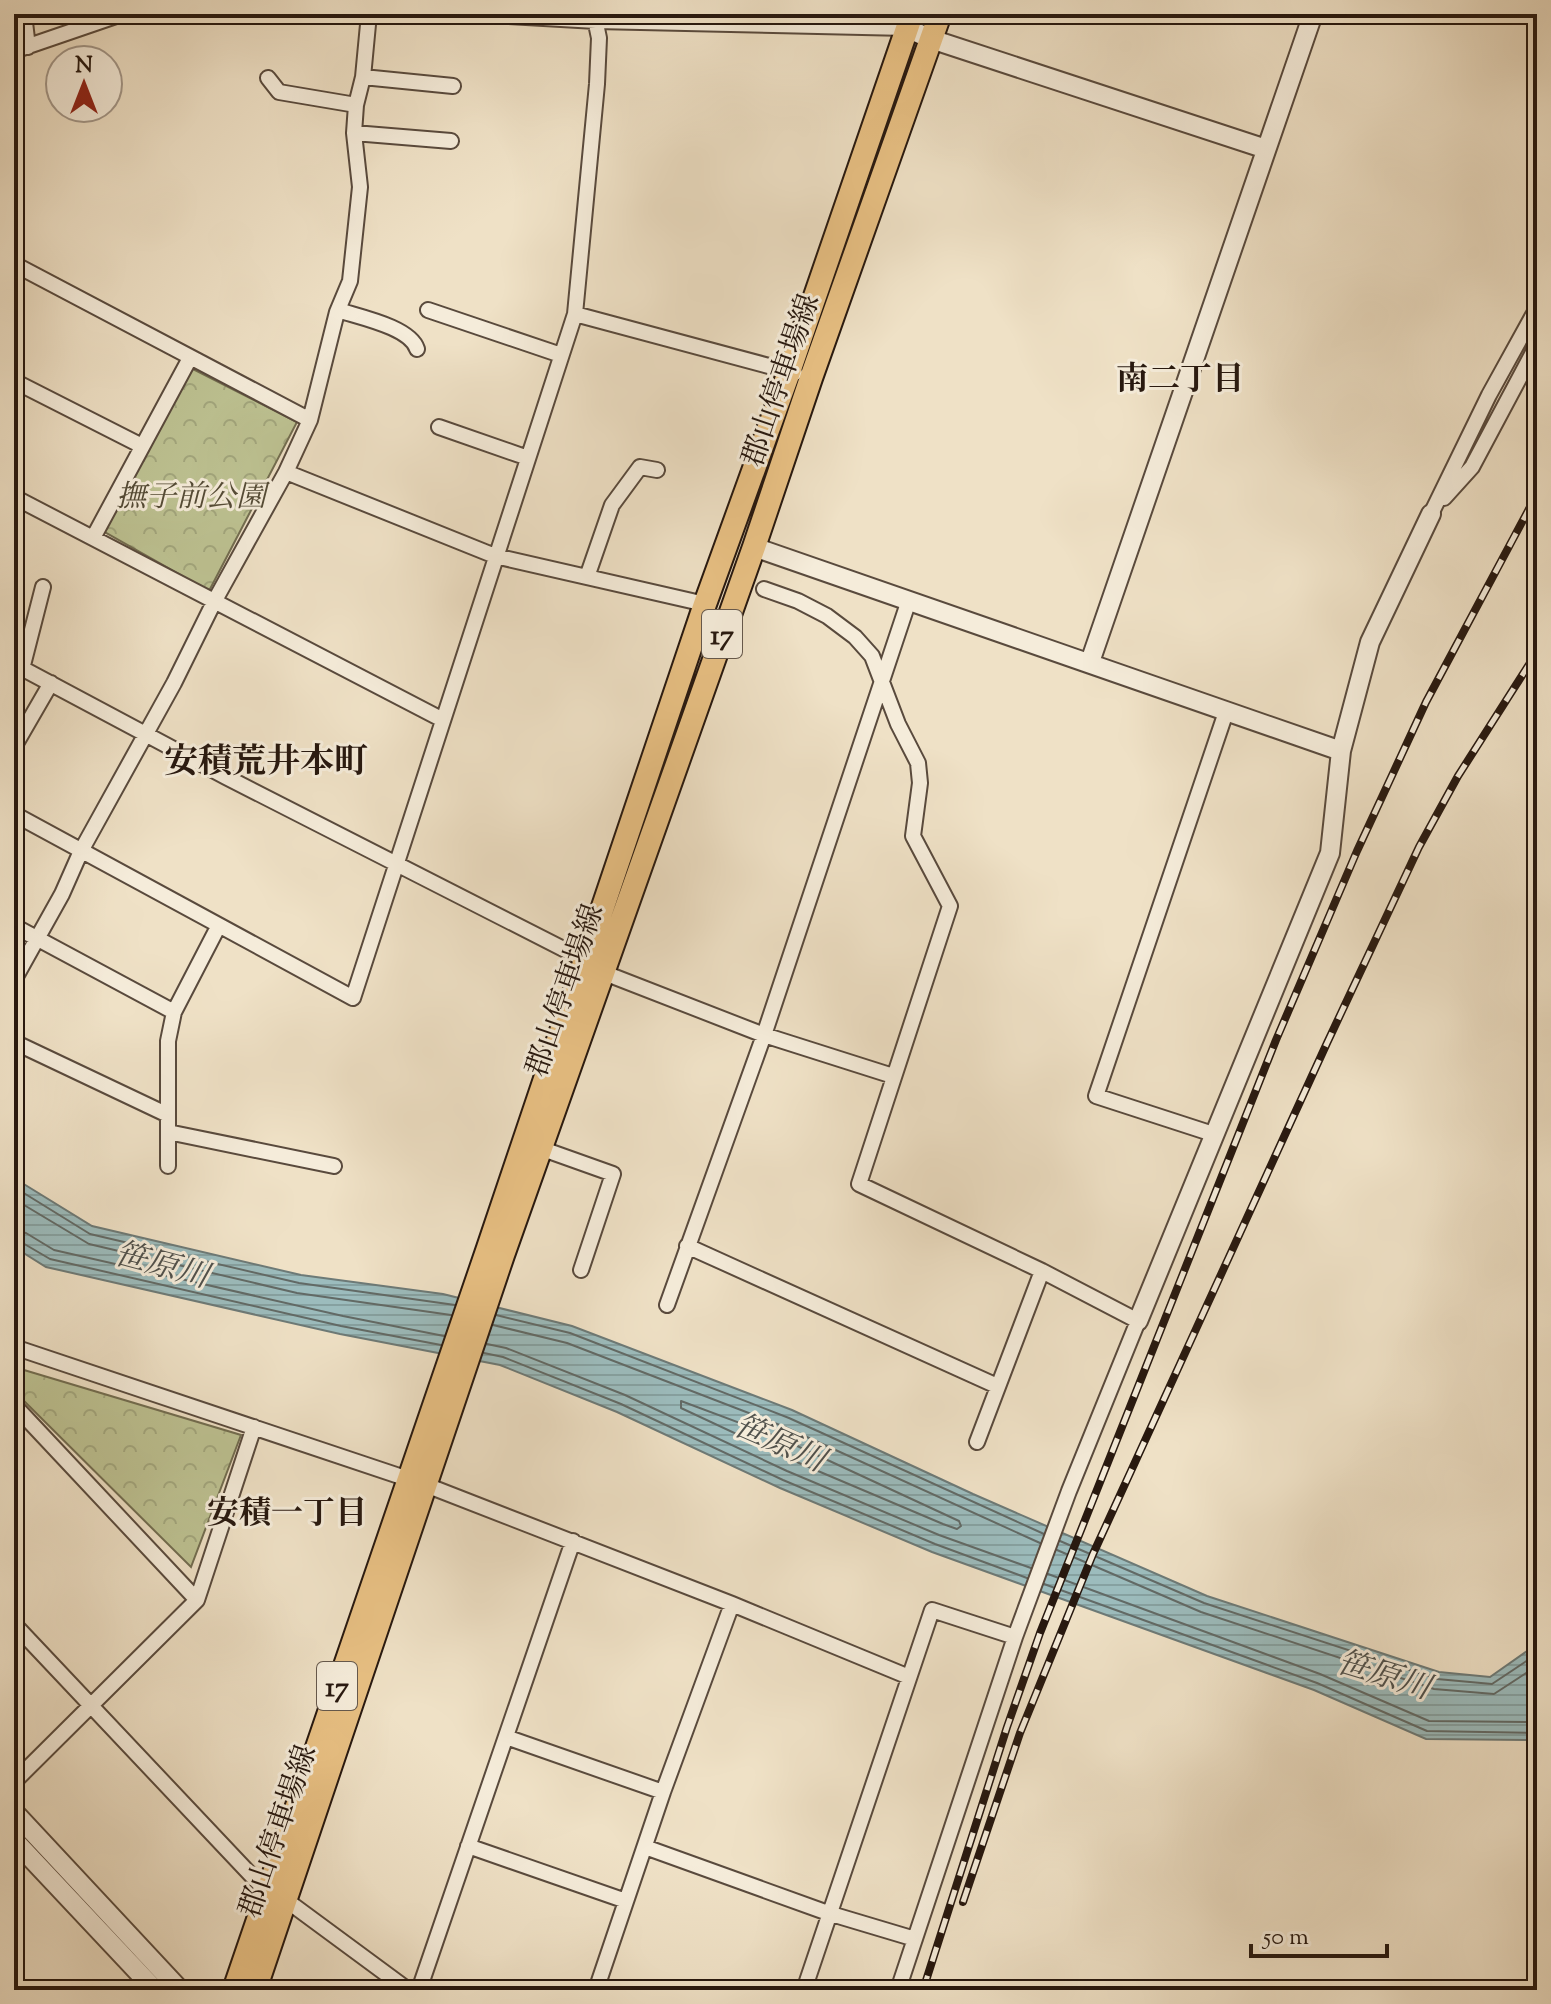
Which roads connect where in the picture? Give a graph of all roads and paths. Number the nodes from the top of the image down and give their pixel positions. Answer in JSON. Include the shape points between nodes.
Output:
{"nodes":[{"id":1,"x":24,"y":14,"type":"edge"},
{"id":2,"x":122,"y":14,"type":"edge"},
{"id":3,"x":369,"y":14,"type":"edge"},
{"id":4,"x":476,"y":14,"type":"edge"},
{"id":5,"x":940,"y":14,"type":"edge"},
{"id":6,"x":1313,"y":14,"type":"edge"},
{"id":7,"x":107,"y":17,"type":"edge"},
{"id":8,"x":595,"y":17,"type":"edge"},
{"id":9,"x":909,"y":21,"type":"edge"},
{"id":10,"x":931,"y":39,"type":"junction"},
{"id":11,"x":21,"y":49,"type":"edge"},
{"id":12,"x":363,"y":77,"type":"junction"},
{"id":13,"x":268,"y":78,"type":"dead end"},
{"id":14,"x":453,"y":86,"type":"dead end"},
{"id":15,"x":356,"y":105,"type":"junction"},
{"id":16,"x":354,"y":133,"type":"junction"},
{"id":17,"x":451,"y":141,"type":"dead end"},
{"id":18,"x":1266,"y":149,"type":"junction"},
{"id":19,"x":14,"y":264,"type":"edge"},
{"id":20,"x":1537,"y":308,"type":"edge"},
{"id":21,"x":338,"y":310,"type":"junction"},
{"id":22,"x":428,"y":310,"type":"dead end"},
{"id":23,"x":575,"y":314,"type":"junction"},
{"id":24,"x":1537,"y":345,"type":"edge"},
{"id":25,"x":417,"y":349,"type":"dead end"},
{"id":26,"x":561,"y":355,"type":"junction"},
{"id":27,"x":190,"y":358,"type":"junction"},
{"id":28,"x":800,"y":375,"type":"junction"},
{"id":29,"x":14,"y":381,"type":"edge"},
{"id":30,"x":310,"y":420,"type":"junction"},
{"id":31,"x":439,"y":427,"type":"dead end"},
{"id":32,"x":142,"y":446,"type":"junction"},
{"id":33,"x":528,"y":458,"type":"junction"},
{"id":34,"x":657,"y":470,"type":"dead end"},
{"id":35,"x":286,"y":472,"type":"junction"},
{"id":36,"x":14,"y":497,"type":"edge"},
{"id":37,"x":1431,"y":514,"type":"junction"},
{"id":38,"x":93,"y":538,"type":"junction"},
{"id":39,"x":754,"y":547,"type":"junction"},
{"id":40,"x":495,"y":556,"type":"junction"},
{"id":41,"x":587,"y":577,"type":"junction"},
{"id":42,"x":43,"y":587,"type":"dead end"},
{"id":43,"x":764,"y":589,"type":"dead end"},
{"id":44,"x":214,"y":602,"type":"junction"},
{"id":45,"x":908,"y":603,"type":"junction"},
{"id":46,"x":705,"y":604,"type":"junction"},
{"id":47,"x":1090,"y":662,"type":"junction"},
{"id":48,"x":18,"y":666,"type":"edge"},
{"id":49,"x":882,"y":681,"type":"junction"},
{"id":50,"x":51,"y":683,"type":"junction"},
{"id":51,"x":1226,"y":712,"type":"junction"},
{"id":52,"x":443,"y":720,"type":"junction"},
{"id":53,"x":146,"y":733,"type":"junction"},
{"id":54,"x":14,"y":747,"type":"edge"},
{"id":55,"x":1341,"y":751,"type":"junction"},
{"id":56,"x":14,"y":814,"type":"edge"},
{"id":57,"x":81,"y":851,"type":"junction"},
{"id":58,"x":398,"y":863,"type":"junction"},
{"id":59,"x":14,"y":926,"type":"edge"},
{"id":60,"x":218,"y":927,"type":"junction"},
{"id":61,"x":37,"y":938,"type":"junction"},
{"id":62,"x":594,"y":966,"type":"junction"},
{"id":63,"x":14,"y":980,"type":"edge"},
{"id":64,"x":174,"y":1012,"type":"junction"},
{"id":65,"x":764,"y":1035,"type":"junction"},
{"id":66,"x":14,"y":1042,"type":"edge"},
{"id":67,"x":893,"y":1076,"type":"junction"},
{"id":68,"x":168,"y":1115,"type":"junction"},
{"id":69,"x":168,"y":1132,"type":"junction"},
{"id":70,"x":1213,"y":1134,"type":"junction"},
{"id":71,"x":540,"y":1148,"type":"junction"},
{"id":72,"x":168,"y":1166,"type":"dead end"},
{"id":73,"x":334,"y":1166,"type":"dead end"},
{"id":74,"x":687,"y":1246,"type":"junction"},
{"id":75,"x":496,"y":1251,"type":"junction"},
{"id":76,"x":581,"y":1270,"type":"dead end"},
{"id":77,"x":1042,"y":1271,"type":"junction"},
{"id":78,"x":667,"y":1305,"type":"dead end"},
{"id":79,"x":1138,"y":1321,"type":"junction"},
{"id":80,"x":14,"y":1347,"type":"edge"},
{"id":81,"x":997,"y":1386,"type":"junction"},
{"id":82,"x":14,"y":1405,"type":"edge"},
{"id":83,"x":254,"y":1427,"type":"junction"},
{"id":84,"x":977,"y":1442,"type":"dead end"},
{"id":85,"x":417,"y":1482,"type":"junction"},
{"id":86,"x":573,"y":1541,"type":"junction"},
{"id":87,"x":197,"y":1600,"type":"junction"},
{"id":88,"x":732,"y":1604,"type":"junction"},
{"id":89,"x":14,"y":1624,"type":"edge"},
{"id":90,"x":1018,"y":1631,"type":"junction"},
{"id":91,"x":909,"y":1677,"type":"junction"},
{"id":92,"x":91,"y":1705,"type":"junction"},
{"id":93,"x":506,"y":1737,"type":"junction"},
{"id":94,"x":14,"y":1782,"type":"edge"},
{"id":95,"x":663,"y":1792,"type":"junction"},
{"id":96,"x":14,"y":1812,"type":"edge"},
{"id":97,"x":14,"y":1840,"type":"edge"},
{"id":98,"x":468,"y":1846,"type":"junction"},
{"id":99,"x":645,"y":1847,"type":"junction"},
{"id":100,"x":276,"y":1895,"type":"junction"},
{"id":101,"x":626,"y":1901,"type":"junction"},
{"id":102,"x":828,"y":1913,"type":"junction"},
{"id":103,"x":915,"y":1939,"type":"junction"},
{"id":104,"x":155,"y":1990,"type":"edge"},
{"id":105,"x":180,"y":1990,"type":"edge"},
{"id":106,"x":234,"y":1990,"type":"edge"},
{"id":107,"x":255,"y":1990,"type":"edge"},
{"id":108,"x":408,"y":1990,"type":"edge"},
{"id":109,"x":419,"y":1990,"type":"edge"},
{"id":110,"x":596,"y":1990,"type":"edge"},
{"id":111,"x":804,"y":1990,"type":"edge"},
{"id":112,"x":898,"y":1990,"type":"edge"}],
"edges":[{"from":1,"to":11,"type":"street"},
{"from":2,"to":7,"type":"street"},
{"from":3,"to":12,"type":"street"},
{"from":4,"to":8,"type":"street"},
{"from":5,"to":10,"type":"main road","name":"郡山停車場線","number":"17"},
{"from":6,"to":18,"type":"street"},
{"from":7,"to":11,"type":"street"},
{"from":8,"to":9,"type":"street"},
{"from":8,"to":23,"type":"street","via":[[597,84]]},
{"from":9,"to":10,"type":"street"},
{"from":9,"to":28,"type":"main road","name":"郡山停車場線","number":"17"},
{"from":10,"to":18,"type":"street"},
{"from":10,"to":28,"type":"main road","name":"郡山停車場線","number":"17"},
{"from":12,"to":14,"type":"street"},
{"from":12,"to":15,"type":"street"},
{"from":13,"to":15,"type":"street","via":[[279,92]]},
{"from":15,"to":16,"type":"street"},
{"from":16,"to":17,"type":"street"},
{"from":16,"to":21,"type":"street","via":[[358,219],[350,281]]},
{"from":18,"to":47,"type":"street"},
{"from":19,"to":27,"type":"street"},
{"from":20,"to":37,"type":"street"},
{"from":21,"to":25,"type":"street","via":[[395,329]]},
{"from":21,"to":30,"type":"street"},
{"from":22,"to":26,"type":"street"},
{"from":23,"to":26,"type":"street"},
{"from":23,"to":28,"type":"street"},
{"from":24,"to":37,"type":"street","via":[[1472,467]]},
{"from":26,"to":33,"type":"street"},
{"from":27,"to":30,"type":"street"},
{"from":27,"to":32,"type":"street"},
{"from":28,"to":39,"type":"main road","name":"郡山停車場線","number":"17"},
{"from":28,"to":46,"type":"main road","name":"郡山停車場線","number":"17"},
{"from":29,"to":32,"type":"street"},
{"from":30,"to":35,"type":"street"},
{"from":31,"to":33,"type":"street"},
{"from":32,"to":38,"type":"street"},
{"from":33,"to":40,"type":"street"},
{"from":34,"to":41,"type":"street","via":[[640,467],[616,497]]},
{"from":35,"to":40,"type":"street"},
{"from":35,"to":44,"type":"street"},
{"from":36,"to":38,"type":"street"},
{"from":37,"to":55,"type":"street","via":[[1370,642]]},
{"from":38,"to":44,"type":"street"},
{"from":39,"to":45,"type":"street"},
{"from":39,"to":62,"type":"main road","name":"郡山停車場線","number":"17"},
{"from":40,"to":41,"type":"street"},
{"from":40,"to":52,"type":"street"},
{"from":41,"to":46,"type":"street"},
{"from":42,"to":48,"type":"street"},
{"from":43,"to":49,"type":"street","via":[[827,616],[855,637],[872,656]]},
{"from":44,"to":52,"type":"street"},
{"from":44,"to":53,"type":"street"},
{"from":45,"to":47,"type":"street"},
{"from":45,"to":49,"type":"street"},
{"from":46,"to":62,"type":"main road","name":"郡山停車場線","number":"17"},
{"from":47,"to":51,"type":"street"},
{"from":48,"to":50,"type":"street"},
{"from":49,"to":65,"type":"street"},
{"from":49,"to":67,"type":"street","via":[[918,763],[915,843],[950,906]]},
{"from":50,"to":53,"type":"street"},
{"from":50,"to":54,"type":"street"},
{"from":51,"to":55,"type":"street"},
{"from":51,"to":70,"type":"street","via":[[1096,1096]]},
{"from":52,"to":58,"type":"street"},
{"from":53,"to":57,"type":"street"},
{"from":53,"to":58,"type":"street"},
{"from":55,"to":70,"type":"street","via":[[1330,853]]},
{"from":56,"to":57,"type":"street"},
{"from":57,"to":60,"type":"street"},
{"from":57,"to":61,"type":"street"},
{"from":58,"to":60,"type":"street","via":[[353,998]]},
{"from":58,"to":62,"type":"street"},
{"from":59,"to":61,"type":"street"},
{"from":60,"to":64,"type":"street"},
{"from":61,"to":63,"type":"street"},
{"from":61,"to":64,"type":"street"},
{"from":62,"to":65,"type":"street"},
{"from":62,"to":71,"type":"main road","name":"郡山停車場線","number":"17"},
{"from":62,"to":75,"type":"main road","name":"郡山停車場線","number":"17"},
{"from":64,"to":68,"type":"street","via":[[168,1041]]},
{"from":65,"to":67,"type":"street"},
{"from":65,"to":74,"type":"street"},
{"from":66,"to":68,"type":"street"},
{"from":67,"to":77,"type":"street","via":[[859,1184]]},
{"from":68,"to":69,"type":"street"},
{"from":69,"to":72,"type":"street"},
{"from":69,"to":73,"type":"street"},
{"from":70,"to":79,"type":"street"},
{"from":71,"to":75,"type":"main road","name":"郡山停車場線","number":"17"},
{"from":71,"to":76,"type":"street","via":[[613,1174]]},
{"from":74,"to":78,"type":"street"},
{"from":74,"to":81,"type":"street"},
{"from":75,"to":85,"type":"main road","name":"郡山停車場線","number":"17"},
{"from":77,"to":79,"type":"street"},
{"from":77,"to":81,"type":"street"},
{"from":79,"to":90,"type":"street"},
{"from":80,"to":83,"type":"street"},
{"from":81,"to":84,"type":"street"},
{"from":82,"to":87,"type":"street"},
{"from":83,"to":85,"type":"street"},
{"from":83,"to":87,"type":"street"},
{"from":85,"to":86,"type":"street"},
{"from":85,"to":100,"type":"main road","name":"郡山停車場線","number":"17"},
{"from":86,"to":88,"type":"street"},
{"from":86,"to":93,"type":"street"},
{"from":87,"to":92,"type":"street"},
{"from":88,"to":91,"type":"street"},
{"from":88,"to":95,"type":"street"},
{"from":89,"to":92,"type":"street"},
{"from":90,"to":91,"type":"street","via":[[932,1610]]},
{"from":90,"to":103,"type":"street"},
{"from":91,"to":102,"type":"street"},
{"from":92,"to":94,"type":"street"},
{"from":92,"to":100,"type":"street"},
{"from":93,"to":95,"type":"street"},
{"from":93,"to":98,"type":"street"},
{"from":95,"to":99,"type":"street"},
{"from":96,"to":105,"type":"street"},
{"from":97,"to":104,"type":"street"},
{"from":98,"to":101,"type":"street"},
{"from":98,"to":109,"type":"street"},
{"from":99,"to":101,"type":"street"},
{"from":99,"to":102,"type":"street"},
{"from":100,"to":106,"type":"main road","name":"郡山停車場線","number":"17"},
{"from":100,"to":107,"type":"main road","name":"郡山停車場線","number":"17"},
{"from":100,"to":108,"type":"street"},
{"from":101,"to":110,"type":"street"},
{"from":102,"to":103,"type":"street"},
{"from":102,"to":111,"type":"street"},
{"from":103,"to":112,"type":"street"}]}
